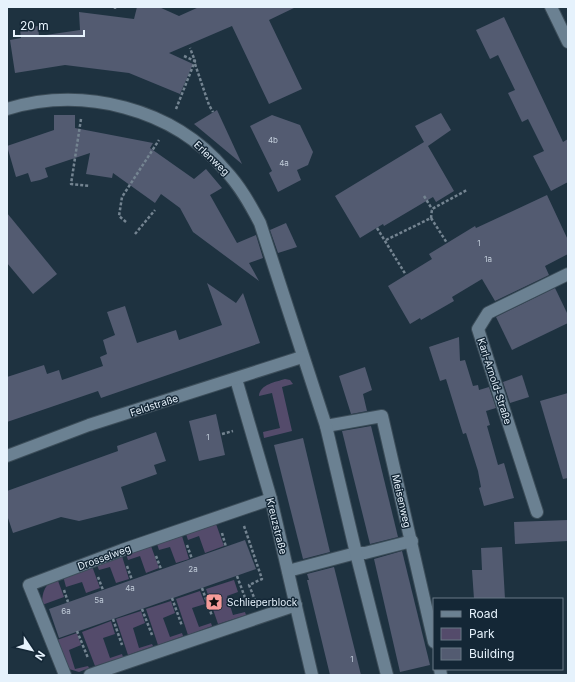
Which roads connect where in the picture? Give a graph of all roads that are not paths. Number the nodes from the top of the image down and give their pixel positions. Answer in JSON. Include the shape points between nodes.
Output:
{"nodes":[{"id":1,"x":551,"y":7,"type":"edge"},
{"id":2,"x":568,"y":42,"type":"edge"},
{"id":3,"x":7,"y":109,"type":"edge"},
{"id":4,"x":568,"y":274,"type":"edge"},
{"id":5,"x":302,"y":357,"type":"junction"},
{"id":6,"x":236,"y":379,"type":"junction"},
{"id":7,"x":326,"y":426,"type":"junction"},
{"id":8,"x":7,"y":456,"type":"edge"},
{"id":9,"x":271,"y":499,"type":"junction"},
{"id":10,"x":537,"y":512,"type":"dead end"},
{"id":11,"x":412,"y":541,"type":"junction"},
{"id":12,"x":356,"y":553,"type":"junction"},
{"id":13,"x":288,"y":571,"type":"junction"},
{"id":14,"x":296,"y":605,"type":"junction"},
{"id":15,"x":433,"y":637,"type":"edge"},
{"id":16,"x":92,"y":674,"type":"edge"},
{"id":17,"x":65,"y":675,"type":"edge"},
{"id":18,"x":312,"y":675,"type":"edge"},
{"id":19,"x":386,"y":675,"type":"edge"}],
"edges":[{"from":1,"to":2,"type":"street"},
{"from":3,"to":5,"type":"street","name":"Erlenweg","via":[[22,104],[53,100],[84,100],[118,106],[170,124],[206,151],[245,194],[260,223]]},
{"from":4,"to":10,"type":"street","name":"Karl-Arnold-Straße","via":[[488,313],[478,328]]},
{"from":5,"to":6,"type":"street","name":"Feldstraße"},
{"from":5,"to":7,"type":"street"},
{"from":6,"to":8,"type":"street","name":"Feldstraße","via":[[89,425]]},
{"from":6,"to":9,"type":"street","name":"Kreuzstraße"},
{"from":7,"to":11,"type":"street","name":"Meisenweg","via":[[382,416]]},
{"from":7,"to":12,"type":"street"},
{"from":9,"to":13,"type":"street","name":"Kreuzstraße"},
{"from":9,"to":17,"type":"street","name":"Drosselweg","via":[[29,585]]},
{"from":11,"to":12,"type":"street"},
{"from":11,"to":15,"type":"street","name":"Meisenweg"},
{"from":12,"to":13,"type":"street"},
{"from":12,"to":19,"type":"street"},
{"from":13,"to":14,"type":"street","name":"Kreuzstraße"},
{"from":14,"to":16,"type":"street"},
{"from":14,"to":18,"type":"street","name":"Kreuzstraße"}]}
